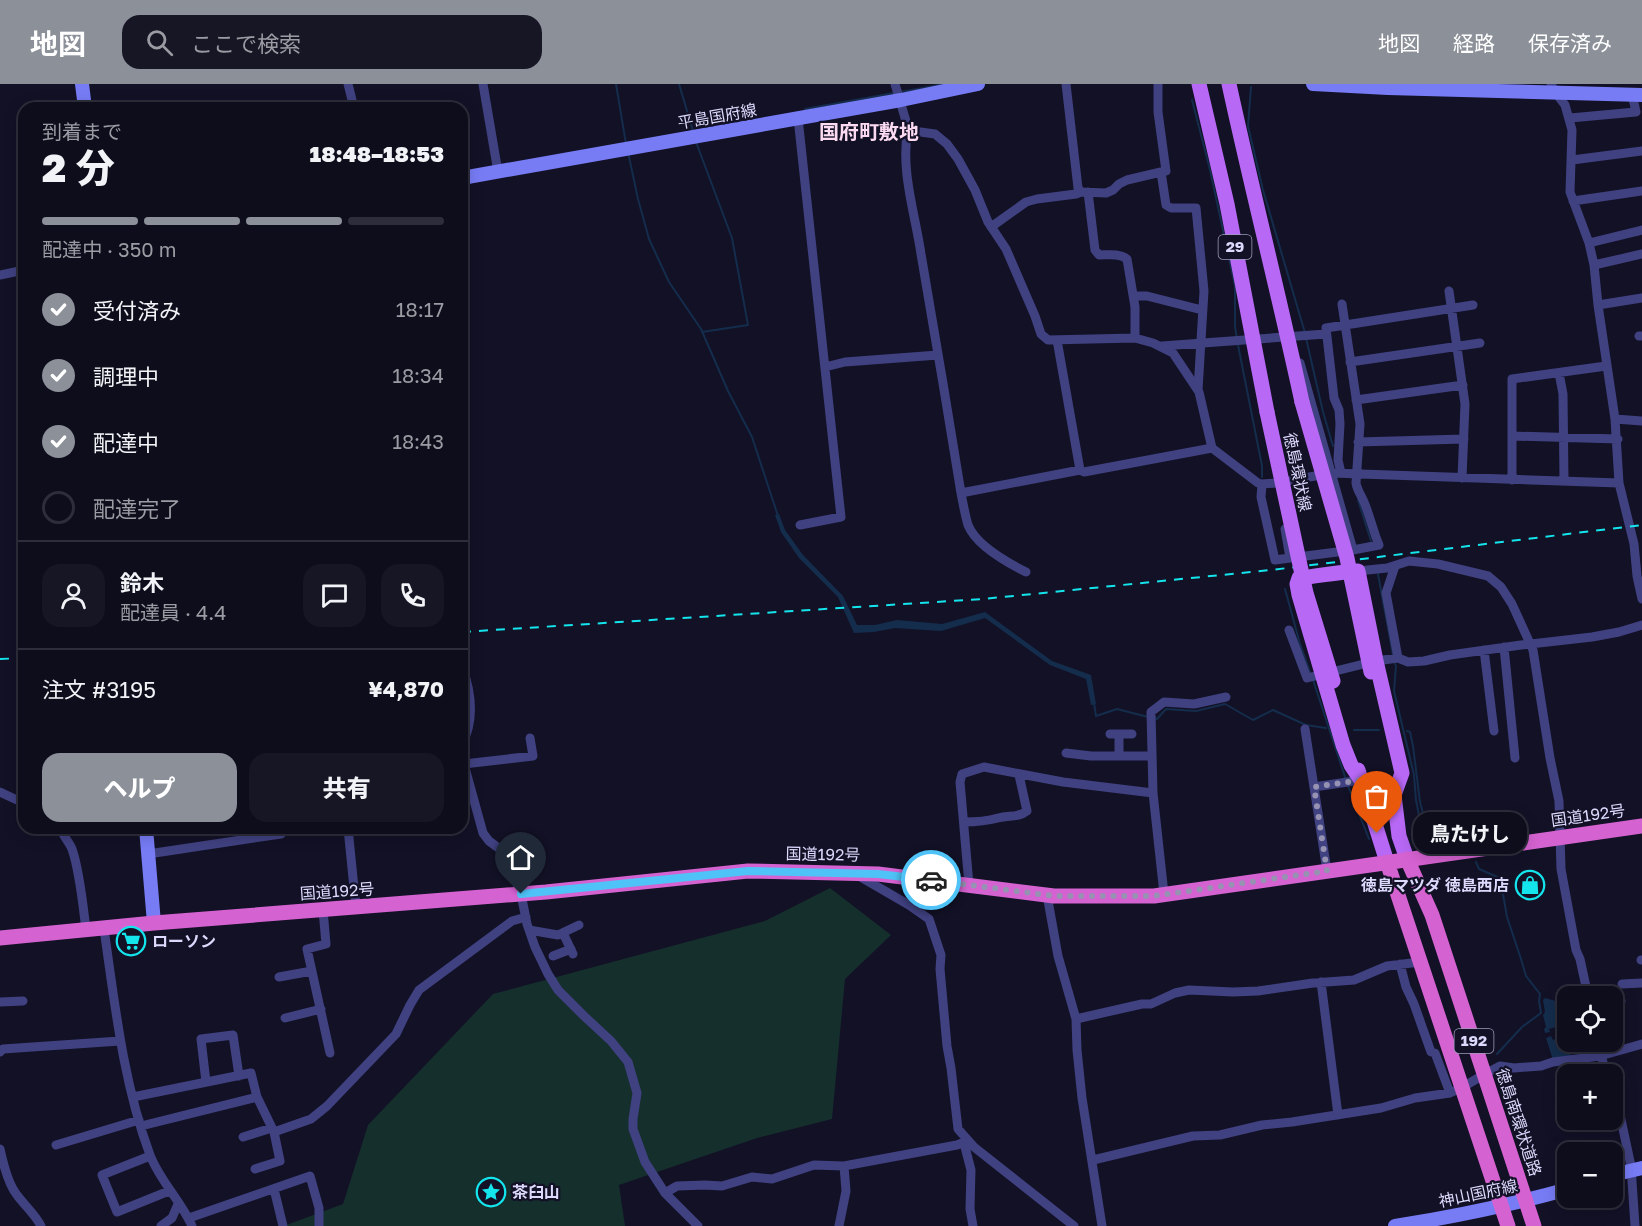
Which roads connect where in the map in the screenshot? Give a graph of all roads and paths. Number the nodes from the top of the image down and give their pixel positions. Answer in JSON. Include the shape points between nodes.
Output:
{"nodes":[{"id":1,"x":82,"y":84,"type":"edge"},
{"id":2,"x":348,"y":84,"type":"edge"},
{"id":3,"x":483,"y":84,"type":"edge"},
{"id":4,"x":978,"y":84,"type":"edge"},
{"id":5,"x":1066,"y":84,"type":"edge"},
{"id":6,"x":1158,"y":84,"type":"edge"},
{"id":7,"x":1199,"y":84,"type":"edge"},
{"id":8,"x":1229,"y":84,"type":"edge"},
{"id":9,"x":1313,"y":84,"type":"edge"},
{"id":10,"x":1419,"y":86,"type":"edge"},
{"id":11,"x":1553,"y":88,"type":"edge"},
{"id":12,"x":898,"y":92,"type":"edge"},
{"id":13,"x":1637,"y":94,"type":"edge"},
{"id":14,"x":84,"y":102,"type":"edge"},
{"id":15,"x":352,"y":102,"type":"edge"},
{"id":16,"x":798,"y":118,"type":"junction"},
{"id":17,"x":1570,"y":118,"type":"junction"},
{"id":18,"x":908,"y":128,"type":"junction"},
{"id":19,"x":1642,"y":151,"type":"edge"},
{"id":20,"x":1572,"y":160,"type":"junction"},
{"id":21,"x":498,"y":172,"type":"junction"},
{"id":22,"x":1161,"y":172,"type":"junction"},
{"id":23,"x":468,"y":177,"type":"edge"},
{"id":24,"x":1084,"y":192,"type":"junction"},
{"id":25,"x":1642,"y":192,"type":"edge"},
{"id":26,"x":1573,"y":201,"type":"junction"},
{"id":27,"x":991,"y":228,"type":"junction"},
{"id":28,"x":1642,"y":230,"type":"edge"},
{"id":29,"x":1588,"y":243,"type":"junction"},
{"id":30,"x":1642,"y":254,"type":"edge"},
{"id":31,"x":1594,"y":265,"type":"junction"},
{"id":32,"x":18,"y":271,"type":"edge"},
{"id":33,"x":0,"y":275,"type":"edge"},
{"id":34,"x":1449,"y":291,"type":"dead end"},
{"id":35,"x":1134,"y":296,"type":"junction"},
{"id":36,"x":1642,"y":298,"type":"edge"},
{"id":37,"x":1342,"y":304,"type":"dead end"},
{"id":38,"x":1473,"y":305,"type":"dead end"},
{"id":39,"x":1598,"y":305,"type":"junction"},
{"id":40,"x":1452,"y":308,"type":"junction"},
{"id":41,"x":1203,"y":310,"type":"junction"},
{"id":42,"x":1345,"y":324,"type":"junction"},
{"id":43,"x":1326,"y":334,"type":"junction"},
{"id":44,"x":1299,"y":336,"type":"junction"},
{"id":45,"x":1135,"y":338,"type":"junction"},
{"id":46,"x":1057,"y":339,"type":"junction"},
{"id":47,"x":1243,"y":341,"type":"junction"},
{"id":48,"x":1480,"y":343,"type":"dead end"},
{"id":49,"x":1201,"y":344,"type":"junction"},
{"id":50,"x":1160,"y":346,"type":"junction"},
{"id":51,"x":1457,"y":346,"type":"junction"},
{"id":52,"x":938,"y":355,"type":"junction"},
{"id":53,"x":1350,"y":362,"type":"junction"},
{"id":54,"x":1606,"y":366,"type":"junction"},
{"id":55,"x":825,"y":367,"type":"junction"},
{"id":56,"x":1559,"y":373,"type":"junction"},
{"id":57,"x":1463,"y":385,"type":"junction"},
{"id":58,"x":1198,"y":390,"type":"junction"},
{"id":59,"x":1356,"y":400,"type":"junction"},
{"id":60,"x":1616,"y":419,"type":"junction"},
{"id":61,"x":1642,"y":422,"type":"edge"},
{"id":62,"x":1512,"y":436,"type":"junction"},
{"id":63,"x":1563,"y":437,"type":"junction"},
{"id":64,"x":1618,"y":439,"type":"junction"},
{"id":65,"x":1464,"y":440,"type":"junction"},
{"id":66,"x":1358,"y":442,"type":"junction"},
{"id":67,"x":1212,"y":448,"type":"junction"},
{"id":68,"x":1080,"y":470,"type":"junction"},
{"id":69,"x":1336,"y":473,"type":"junction"},
{"id":70,"x":1356,"y":474,"type":"junction"},
{"id":71,"x":1462,"y":478,"type":"junction"},
{"id":72,"x":1512,"y":480,"type":"junction"},
{"id":73,"x":1564,"y":481,"type":"junction"},
{"id":74,"x":1276,"y":483,"type":"junction"},
{"id":75,"x":1619,"y":483,"type":"junction"},
{"id":76,"x":1262,"y":484,"type":"junction"},
{"id":77,"x":961,"y":493,"type":"junction"},
{"id":78,"x":800,"y":525,"type":"dead end"},
{"id":79,"x":1638,"y":544,"type":"edge"},
{"id":80,"x":1353,"y":550,"type":"junction"},
{"id":81,"x":1290,"y":558,"type":"junction"},
{"id":82,"x":1395,"y":566,"type":"junction"},
{"id":83,"x":1358,"y":571,"type":"junction"},
{"id":84,"x":1026,"y":572,"type":"dead end"},
{"id":85,"x":1640,"y":575,"type":"edge"},
{"id":86,"x":1642,"y":598,"type":"edge"},
{"id":87,"x":1642,"y":625,"type":"edge"},
{"id":88,"x":1289,"y":630,"type":"dead end"},
{"id":89,"x":1530,"y":644,"type":"junction"},
{"id":90,"x":1504,"y":647,"type":"junction"},
{"id":91,"x":1484,"y":650,"type":"junction"},
{"id":92,"x":1386,"y":662,"type":"junction"},
{"id":93,"x":1319,"y":678,"type":"junction"},
{"id":94,"x":468,"y":690,"type":"edge"},
{"id":95,"x":1226,"y":697,"type":"dead end"},
{"id":96,"x":1511,"y":717,"type":"junction"},
{"id":97,"x":1492,"y":719,"type":"junction"},
{"id":98,"x":1305,"y":729,"type":"dead end"},
{"id":99,"x":468,"y":730,"type":"edge"},
{"id":100,"x":1494,"y":731,"type":"dead end"},
{"id":101,"x":1132,"y":734,"type":"dead end"},
{"id":102,"x":530,"y":738,"type":"dead end"},
{"id":103,"x":1066,"y":753,"type":"dead end"},
{"id":104,"x":1119,"y":756,"type":"junction"},
{"id":105,"x":1152,"y":756,"type":"junction"},
{"id":106,"x":1515,"y":758,"type":"dead end"},
{"id":107,"x":468,"y":760,"type":"edge"},
{"id":108,"x":1019,"y":775,"type":"junction"},
{"id":109,"x":468,"y":778,"type":"edge"},
{"id":110,"x":1351,"y":781,"type":"junction"},
{"id":111,"x":1314,"y":787,"type":"junction"},
{"id":112,"x":0,"y":792,"type":"edge"},
{"id":113,"x":1153,"y":793,"type":"junction"},
{"id":114,"x":17,"y":800,"type":"dead end"},
{"id":115,"x":964,"y":822,"type":"junction"},
{"id":116,"x":1642,"y":826,"type":"edge"},
{"id":117,"x":62,"y":834,"type":"edge"},
{"id":118,"x":146,"y":834,"type":"edge"},
{"id":119,"x":281,"y":834,"type":"edge"},
{"id":120,"x":349,"y":834,"type":"edge"},
{"id":121,"x":1559,"y":837,"type":"junction"},
{"id":122,"x":148,"y":854,"type":"junction"},
{"id":123,"x":1407,"y":860,"type":"junction"},
{"id":124,"x":1387,"y":862,"type":"junction"},
{"id":125,"x":1327,"y":871,"type":"junction"},
{"id":126,"x":854,"y":873,"type":"junction"},
{"id":127,"x":969,"y":885,"type":"junction"},
{"id":128,"x":521,"y":894,"type":"junction"},
{"id":129,"x":1164,"y":894,"type":"junction"},
{"id":130,"x":1047,"y":895,"type":"junction"},
{"id":131,"x":356,"y":908,"type":"junction"},
{"id":132,"x":324,"y":910,"type":"junction"},
{"id":133,"x":526,"y":917,"type":"junction"},
{"id":134,"x":154,"y":923,"type":"junction"},
{"id":135,"x":579,"y":925,"type":"dead end"},
{"id":136,"x":104,"y":929,"type":"junction"},
{"id":137,"x":86,"y":930,"type":"junction"},
{"id":138,"x":529,"y":930,"type":"junction"},
{"id":139,"x":563,"y":933,"type":"junction"},
{"id":140,"x":0,"y":938,"type":"edge"},
{"id":141,"x":553,"y":956,"type":"dead end"},
{"id":142,"x":1420,"y":962,"type":"junction"},
{"id":143,"x":1400,"y":964,"type":"junction"},
{"id":144,"x":312,"y":971,"type":"junction"},
{"id":145,"x":279,"y":977,"type":"dead end"},
{"id":146,"x":1321,"y":982,"type":"junction"},
{"id":147,"x":1642,"y":983,"type":"edge"},
{"id":148,"x":1622,"y":984,"type":"dead end"},
{"id":149,"x":1586,"y":986,"type":"edge"},
{"id":150,"x":23,"y":1001,"type":"dead end"},
{"id":151,"x":0,"y":1002,"type":"edge"},
{"id":152,"x":321,"y":1010,"type":"junction"},
{"id":153,"x":285,"y":1018,"type":"dead end"},
{"id":154,"x":1076,"y":1019,"type":"junction"},
{"id":155,"x":120,"y":1041,"type":"junction"},
{"id":156,"x":1642,"y":1044,"type":"edge"},
{"id":157,"x":0,"y":1052,"type":"edge"},
{"id":158,"x":1597,"y":1052,"type":"edge"},
{"id":159,"x":330,"y":1053,"type":"dead end"},
{"id":160,"x":1600,"y":1056,"type":"junction"},
{"id":161,"x":1603,"y":1064,"type":"edge"},
{"id":162,"x":1485,"y":1074,"type":"junction"},
{"id":163,"x":239,"y":1076,"type":"junction"},
{"id":164,"x":206,"y":1082,"type":"junction"},
{"id":165,"x":1456,"y":1090,"type":"junction"},
{"id":166,"x":133,"y":1097,"type":"junction"},
{"id":167,"x":257,"y":1097,"type":"junction"},
{"id":168,"x":1338,"y":1115,"type":"junction"},
{"id":169,"x":140,"y":1123,"type":"junction"},
{"id":170,"x":1623,"y":1125,"type":"edge"},
{"id":171,"x":273,"y":1130,"type":"junction"},
{"id":172,"x":243,"y":1137,"type":"dead end"},
{"id":173,"x":967,"y":1141,"type":"junction"},
{"id":174,"x":56,"y":1145,"type":"dead end"},
{"id":175,"x":0,"y":1149,"type":"edge"},
{"id":176,"x":150,"y":1156,"type":"junction"},
{"id":177,"x":1093,"y":1160,"type":"junction"},
{"id":178,"x":844,"y":1166,"type":"junction"},
{"id":179,"x":255,"y":1169,"type":"dead end"},
{"id":180,"x":1637,"y":1169,"type":"edge"},
{"id":181,"x":274,"y":1189,"type":"junction"},
{"id":182,"x":169,"y":1191,"type":"junction"},
{"id":183,"x":1557,"y":1192,"type":"edge"},
{"id":184,"x":665,"y":1193,"type":"junction"},
{"id":185,"x":1525,"y":1200,"type":"junction"},
{"id":186,"x":178,"y":1204,"type":"junction"},
{"id":187,"x":1501,"y":1205,"type":"junction"},
{"id":188,"x":190,"y":1222,"type":"edge"},
{"id":189,"x":41,"y":1226,"type":"edge"},
{"id":190,"x":161,"y":1226,"type":"edge"},
{"id":191,"x":283,"y":1226,"type":"edge"},
{"id":192,"x":319,"y":1226,"type":"edge"},
{"id":193,"x":698,"y":1226,"type":"edge"},
{"id":194,"x":839,"y":1226,"type":"edge"},
{"id":195,"x":973,"y":1226,"type":"edge"},
{"id":196,"x":1074,"y":1226,"type":"edge"},
{"id":197,"x":1102,"y":1226,"type":"edge"},
{"id":198,"x":1395,"y":1226,"type":"edge"},
{"id":199,"x":1508,"y":1226,"type":"edge"},
{"id":200,"x":1534,"y":1226,"type":"edge"},
{"id":201,"x":1635,"y":1226,"type":"edge"}],
"edges":[{"from":1,"to":14,"type":"main road"},
{"from":2,"to":15,"type":"street"},
{"from":3,"to":21,"type":"street"},
{"from":4,"to":12,"type":"main road","name":"平島国府線"},
{"from":5,"to":24,"type":"street","via":[[1078,188]]},
{"from":6,"to":22,"type":"street","via":[[1166,171]]},
{"from":7,"to":47,"type":"main road","name":"徳島環状線","number":"29","via":[[1227,204]]},
{"from":8,"to":44,"type":"main road","name":"徳島環状線","number":"29","via":[[1251,184]]},
{"from":9,"to":10,"type":"main road"},
{"from":10,"to":11,"type":"main road"},
{"from":11,"to":13,"type":"main road"},
{"from":11,"to":17,"type":"street"},
{"from":12,"to":16,"type":"main road","name":"平島国府線"},
{"from":12,"to":18,"type":"street"},
{"from":13,"to":17,"type":"street","via":[[1636,112]]},
{"from":16,"to":21,"type":"main road","name":"平島国府線"},
{"from":16,"to":55,"type":"street"},
{"from":17,"to":20,"type":"street"},
{"from":18,"to":27,"type":"street","via":[[935,134],[946,144],[975,190]]},
{"from":18,"to":52,"type":"street","via":[[905,166]]},
{"from":19,"to":20,"type":"street"},
{"from":20,"to":26,"type":"street"},
{"from":21,"to":23,"type":"main road","name":"平島国府線"},
{"from":22,"to":24,"type":"street","via":[[1127,180],[1106,193]]},
{"from":22,"to":41,"type":"street","via":[[1166,205],[1196,208]]},
{"from":24,"to":27,"type":"street","via":[[1026,202]]},
{"from":24,"to":35,"type":"street","via":[[1095,250],[1099,255],[1127,259]]},
{"from":25,"to":26,"type":"street"},
{"from":26,"to":29,"type":"street"},
{"from":27,"to":46,"type":"street","via":[[1006,249],[1041,334],[1048,340]]},
{"from":28,"to":29,"type":"street"},
{"from":29,"to":31,"type":"street"},
{"from":30,"to":31,"type":"street"},
{"from":31,"to":39,"type":"street"},
{"from":32,"to":33,"type":"street"},
{"from":34,"to":40,"type":"street"},
{"from":35,"to":41,"type":"street"},
{"from":35,"to":45,"type":"street"},
{"from":36,"to":39,"type":"street"},
{"from":37,"to":42,"type":"street"},
{"from":38,"to":40,"type":"street"},
{"from":39,"to":54,"type":"street"},
{"from":40,"to":42,"type":"street"},
{"from":40,"to":51,"type":"street"},
{"from":41,"to":49,"type":"street"},
{"from":42,"to":43,"type":"street","via":[[1326,328]]},
{"from":42,"to":53,"type":"street"},
{"from":43,"to":44,"type":"street"},
{"from":43,"to":69,"type":"street","via":[[1339,410]]},
{"from":44,"to":47,"type":"street"},
{"from":44,"to":69,"type":"street","via":[[1294,346]]},
{"from":44,"to":92,"type":"main road","name":"徳島環状線","number":"29","bridge":true,"via":[[1302,402],[1347,558]]},
{"from":45,"to":46,"type":"street"},
{"from":45,"to":50,"type":"street"},
{"from":46,"to":68,"type":"street"},
{"from":47,"to":49,"type":"street"},
{"from":47,"to":74,"type":"street"},
{"from":47,"to":93,"type":"main road","name":"徳島環状線","number":"29","bridge":true,"via":[[1267,412],[1306,593]]},
{"from":48,"to":51,"type":"street"},
{"from":49,"to":50,"type":"street"},
{"from":49,"to":58,"type":"street"},
{"from":50,"to":58,"type":"street","via":[[1173,353]]},
{"from":51,"to":53,"type":"street"},
{"from":51,"to":57,"type":"street"},
{"from":52,"to":55,"type":"street"},
{"from":52,"to":77,"type":"street"},
{"from":53,"to":59,"type":"street"},
{"from":54,"to":56,"type":"street"},
{"from":54,"to":60,"type":"street"},
{"from":55,"to":78,"type":"street","via":[[841,517]]},
{"from":56,"to":62,"type":"street","via":[[1512,380]]},
{"from":56,"to":63,"type":"street"},
{"from":57,"to":59,"type":"street"},
{"from":57,"to":65,"type":"street"},
{"from":58,"to":67,"type":"street"},
{"from":59,"to":66,"type":"street"},
{"from":60,"to":61,"type":"street"},
{"from":60,"to":64,"type":"street"},
{"from":62,"to":63,"type":"street"},
{"from":62,"to":72,"type":"street"},
{"from":63,"to":64,"type":"street"},
{"from":63,"to":73,"type":"street"},
{"from":64,"to":75,"type":"street"},
{"from":65,"to":66,"type":"street"},
{"from":65,"to":71,"type":"street"},
{"from":66,"to":70,"type":"street"},
{"from":67,"to":68,"type":"street"},
{"from":67,"to":76,"type":"street"},
{"from":68,"to":77,"type":"street"},
{"from":69,"to":70,"type":"street"},
{"from":69,"to":74,"type":"street"},
{"from":69,"to":80,"type":"street"},
{"from":70,"to":71,"type":"street"},
{"from":70,"to":80,"type":"street","via":[[1357,490],[1379,545]]},
{"from":71,"to":72,"type":"street"},
{"from":72,"to":73,"type":"street"},
{"from":73,"to":75,"type":"street"},
{"from":74,"to":76,"type":"street"},
{"from":74,"to":81,"type":"street"},
{"from":75,"to":79,"type":"street"},
{"from":76,"to":81,"type":"street","via":[[1261,497],[1275,560]]},
{"from":77,"to":84,"type":"street","via":[[969,527],[982,543],[1002,560]]},
{"from":79,"to":85,"type":"street"},
{"from":80,"to":81,"type":"street"},
{"from":82,"to":83,"type":"street"},
{"from":82,"to":89,"type":"street","via":[[1409,561],[1438,564],[1488,576],[1512,604]]},
{"from":82,"to":92,"type":"street","via":[[1386,593]]},
{"from":83,"to":92,"type":"main road"},
{"from":83,"to":93,"type":"main road","via":[[1299,578],[1299,596]]},
{"from":85,"to":86,"type":"street"},
{"from":87,"to":89,"type":"street","via":[[1592,637]]},
{"from":88,"to":93,"type":"street","via":[[1307,678]]},
{"from":89,"to":90,"type":"street"},
{"from":89,"to":121,"type":"street","via":[[1559,801]]},
{"from":90,"to":91,"type":"street"},
{"from":90,"to":96,"type":"street"},
{"from":91,"to":92,"type":"street","via":[[1424,661]]},
{"from":91,"to":97,"type":"street"},
{"from":92,"to":93,"type":"street"},
{"from":92,"to":123,"type":"main road","name":"徳島環状線","number":"29","via":[[1394,795],[1399,836]]},
{"from":93,"to":110,"type":"main road","name":"徳島環状線","number":"29"},
{"from":94,"to":99,"type":"street"},
{"from":95,"to":105,"type":"street","via":[[1194,704],[1164,702],[1151,717]]},
{"from":96,"to":97,"type":"street"},
{"from":96,"to":106,"type":"street"},
{"from":97,"to":100,"type":"street"},
{"from":98,"to":111,"type":"street"},
{"from":101,"to":104,"type":"street","via":[[1115,734]]},
{"from":102,"to":107,"type":"street","via":[[533,756]]},
{"from":103,"to":104,"type":"street"},
{"from":104,"to":105,"type":"street"},
{"from":105,"to":113,"type":"street"},
{"from":108,"to":113,"type":"street"},
{"from":108,"to":115,"type":"street","via":[[1027,811],[992,821]]},
{"from":108,"to":115,"type":"street","via":[[984,767],[962,774]]},
{"from":109,"to":128,"type":"street","via":[[483,833],[504,852]]},
{"from":110,"to":111,"type":"street"},
{"from":110,"to":124,"type":"main road","name":"徳島環状線","number":"29"},
{"from":111,"to":125,"type":"street"},
{"from":112,"to":114,"type":"street"},
{"from":113,"to":129,"type":"street"},
{"from":115,"to":127,"type":"street"},
{"from":116,"to":121,"type":"highway","name":"国道192号"},
{"from":117,"to":137,"type":"street","via":[[72,847]]},
{"from":118,"to":122,"type":"main road"},
{"from":119,"to":122,"type":"street"},
{"from":120,"to":131,"type":"street"},
{"from":121,"to":123,"type":"highway","name":"国道192号"},
{"from":121,"to":149,"type":"street","via":[[1561,869]]},
{"from":122,"to":134,"type":"main road"},
{"from":123,"to":124,"type":"highway","name":"国道192号"},
{"from":123,"to":162,"type":"highway","name":"徳島南環状道路","number":"192","via":[[1432,915]]},
{"from":124,"to":125,"type":"highway","name":"国道192号"},
{"from":124,"to":142,"type":"highway","number":"192"},
{"from":125,"to":129,"type":"highway","name":"国道192号"},
{"from":126,"to":127,"type":"highway","name":"国道192号"},
{"from":126,"to":128,"type":"highway","name":"国道192号","via":[[748,871]]},
{"from":126,"to":173,"type":"street","via":[[929,919],[941,955],[958,1129]]},
{"from":127,"to":130,"type":"highway","name":"国道192号"},
{"from":128,"to":131,"type":"highway","name":"国道192号"},
{"from":128,"to":133,"type":"street"},
{"from":129,"to":130,"type":"highway","name":"国道192号"},
{"from":130,"to":154,"type":"street","via":[[1058,956]]},
{"from":131,"to":132,"type":"highway","name":"国道192号"},
{"from":132,"to":134,"type":"highway","name":"国道192号"},
{"from":132,"to":144,"type":"street","via":[[326,944],[307,949]]},
{"from":133,"to":138,"type":"street"},
{"from":133,"to":171,"type":"street","via":[[512,921],[419,990],[396,1034],[327,1106],[311,1119]]},
{"from":134,"to":136,"type":"highway","name":"国道192号"},
{"from":135,"to":139,"type":"street"},
{"from":136,"to":137,"type":"highway","name":"国道192号"},
{"from":136,"to":155,"type":"street"},
{"from":137,"to":140,"type":"highway","name":"国道192号"},
{"from":138,"to":139,"type":"street","via":[[558,936]]},
{"from":138,"to":184,"type":"street","via":[[558,990],[628,1062],[637,1093],[633,1129],[645,1162]]},
{"from":139,"to":141,"type":"street","via":[[572,952]]},
{"from":142,"to":143,"type":"street"},
{"from":142,"to":165,"type":"highway","number":"192"},
{"from":143,"to":146,"type":"street","via":[[1354,980]]},
{"from":143,"to":165,"type":"street","via":[[1431,1052]]},
{"from":144,"to":145,"type":"street"},
{"from":144,"to":152,"type":"street"},
{"from":146,"to":154,"type":"street","via":[[1258,991],[1189,990],[1152,1004]]},
{"from":146,"to":168,"type":"street"},
{"from":147,"to":148,"type":"street"},
{"from":150,"to":151,"type":"street"},
{"from":152,"to":153,"type":"street"},
{"from":152,"to":159,"type":"street"},
{"from":154,"to":177,"type":"street","via":[[1082,1098]]},
{"from":155,"to":157,"type":"street","via":[[3,1048]]},
{"from":155,"to":166,"type":"street"},
{"from":156,"to":160,"type":"street"},
{"from":158,"to":160,"type":"street"},
{"from":160,"to":161,"type":"street"},
{"from":160,"to":162,"type":"street","via":[[1541,1066],[1500,1066]]},
{"from":162,"to":165,"type":"street"},
{"from":162,"to":185,"type":"highway","name":"徳島南環状道路","number":"192"},
{"from":163,"to":164,"type":"street"},
{"from":163,"to":164,"type":"street","via":[[232,1035],[201,1039]]},
{"from":163,"to":167,"type":"street","via":[[251,1073]]},
{"from":164,"to":166,"type":"street"},
{"from":165,"to":168,"type":"street"},
{"from":165,"to":187,"type":"highway","number":"192"},
{"from":166,"to":169,"type":"street"},
{"from":167,"to":169,"type":"street"},
{"from":167,"to":171,"type":"street"},
{"from":168,"to":177,"type":"street","via":[[1193,1136]]},
{"from":169,"to":174,"type":"street"},
{"from":169,"to":176,"type":"street"},
{"from":170,"to":180,"type":"street"},
{"from":171,"to":172,"type":"street"},
{"from":171,"to":179,"type":"street","via":[[280,1161]]},
{"from":173,"to":178,"type":"street"},
{"from":173,"to":195,"type":"street"},
{"from":173,"to":196,"type":"street"},
{"from":175,"to":189,"type":"street","via":[[15,1193]]},
{"from":176,"to":182,"type":"street"},
{"from":176,"to":182,"type":"street","via":[[102,1175],[117,1212]]},
{"from":177,"to":197,"type":"street"},
{"from":178,"to":184,"type":"street","via":[[814,1166],[772,1179],[752,1177],[722,1186],[677,1186]]},
{"from":178,"to":194,"type":"street","via":[[846,1191]]},
{"from":180,"to":201,"type":"street"},
{"from":181,"to":188,"type":"street"},
{"from":181,"to":191,"type":"street"},
{"from":181,"to":192,"type":"street","via":[[310,1176],[319,1208]]},
{"from":182,"to":186,"type":"street"},
{"from":183,"to":185,"type":"main road","name":"神山国府線"},
{"from":184,"to":193,"type":"street"},
{"from":185,"to":187,"type":"main road","name":"神山国府線"},
{"from":185,"to":200,"type":"highway","name":"徳島南環状道路","number":"192"},
{"from":186,"to":188,"type":"street"},
{"from":186,"to":190,"type":"street","via":[[171,1218]]},
{"from":187,"to":198,"type":"main road","name":"神山国府線"},
{"from":187,"to":199,"type":"highway","number":"192"}]}
